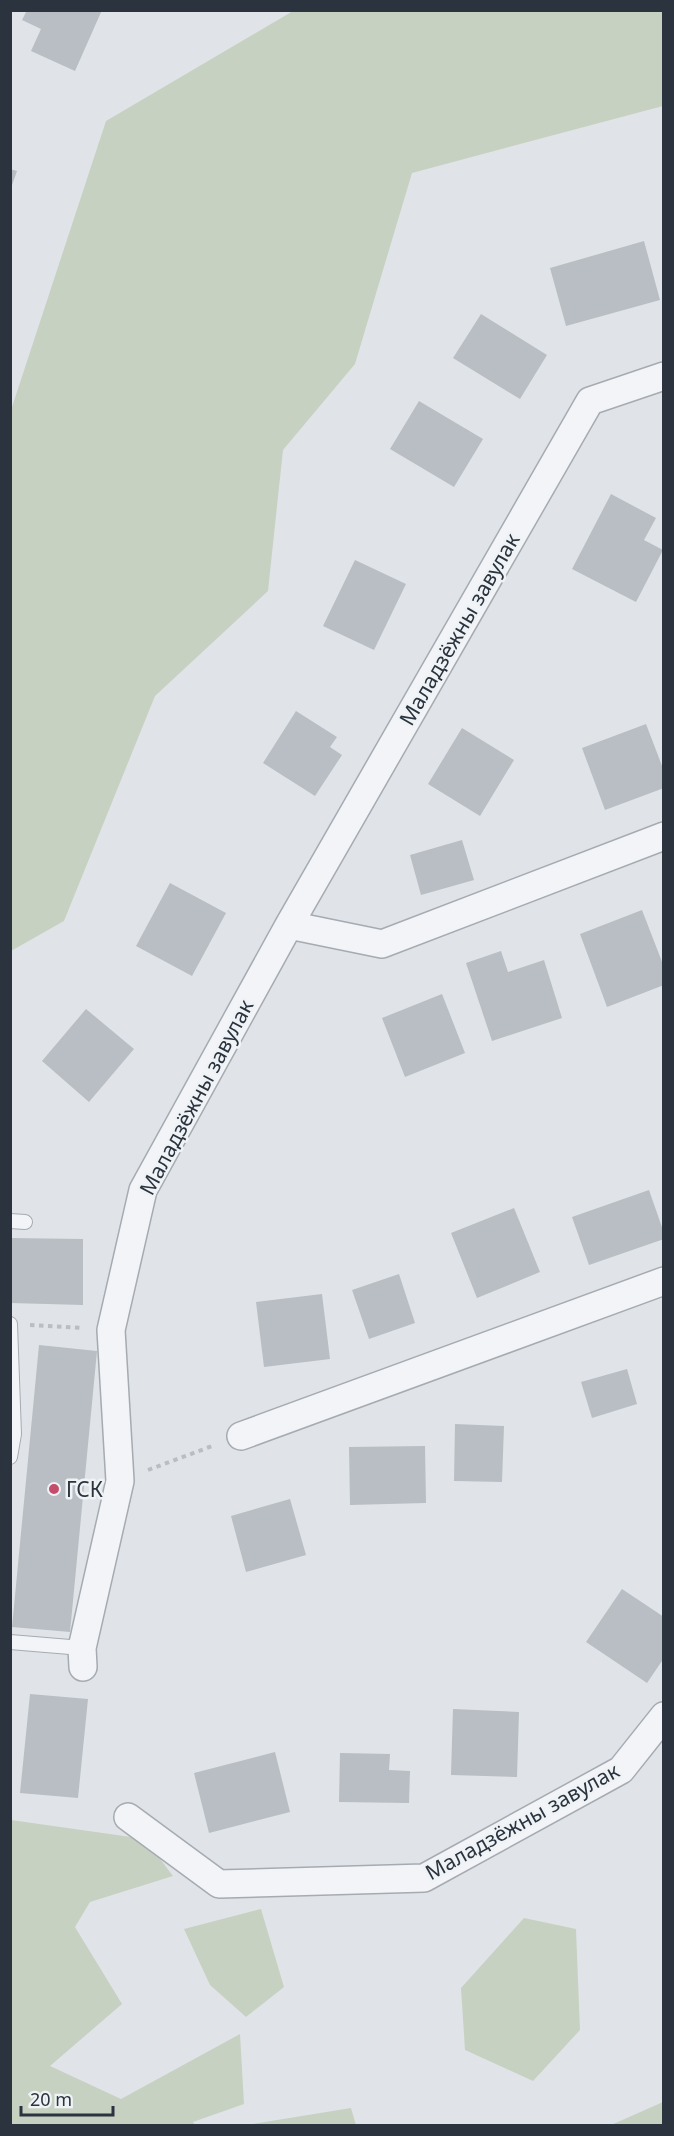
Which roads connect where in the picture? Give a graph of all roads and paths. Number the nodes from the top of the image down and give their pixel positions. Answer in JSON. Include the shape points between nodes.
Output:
{"nodes":[{"id":1,"x":663,"y":376,"type":"edge"},
{"id":2,"x":663,"y":836,"type":"edge"},
{"id":3,"x":289,"y":925,"type":"junction"},
{"id":4,"x":10,"y":1221,"type":"edge"},
{"id":5,"x":25,"y":1222,"type":"dead end"},
{"id":6,"x":663,"y":1281,"type":"edge"},
{"id":7,"x":11,"y":1324,"type":"edge"},
{"id":8,"x":111,"y":1330,"type":"junction"},
{"id":9,"x":241,"y":1436,"type":"joint"},
{"id":10,"x":10,"y":1457,"type":"edge"},
{"id":11,"x":120,"y":1481,"type":"junction"},
{"id":12,"x":10,"y":1642,"type":"edge"},
{"id":13,"x":82,"y":1657,"type":"joint"},
{"id":14,"x":663,"y":1716,"type":"edge"},
{"id":15,"x":128,"y":1817,"type":"dead end"}],
"edges":[{"from":1,"to":3,"type":"street","name":"Маладзёжны завулак","via":[[590,401]]},
{"from":2,"to":3,"type":"street","via":[[382,944]]},
{"from":3,"to":8,"type":"street","name":"Маладзёжны завулак","via":[[143,1190]]},
{"from":4,"to":5,"type":"lane"},
{"from":6,"to":9,"type":"street"},
{"from":7,"to":8,"type":"path"},
{"from":7,"to":10,"type":"lane","via":[[14,1434]]},
{"from":8,"to":11,"type":"street","name":"Маладзёжны завулак"},
{"from":9,"to":11,"type":"path"},
{"from":11,"to":13,"type":"street","name":"Маладзёжны завулак"},
{"from":12,"to":13,"type":"lane"},
{"from":14,"to":15,"type":"street","name":"Маладзёжны завулак","via":[[621,1770],[424,1878],[219,1884]]}]}
